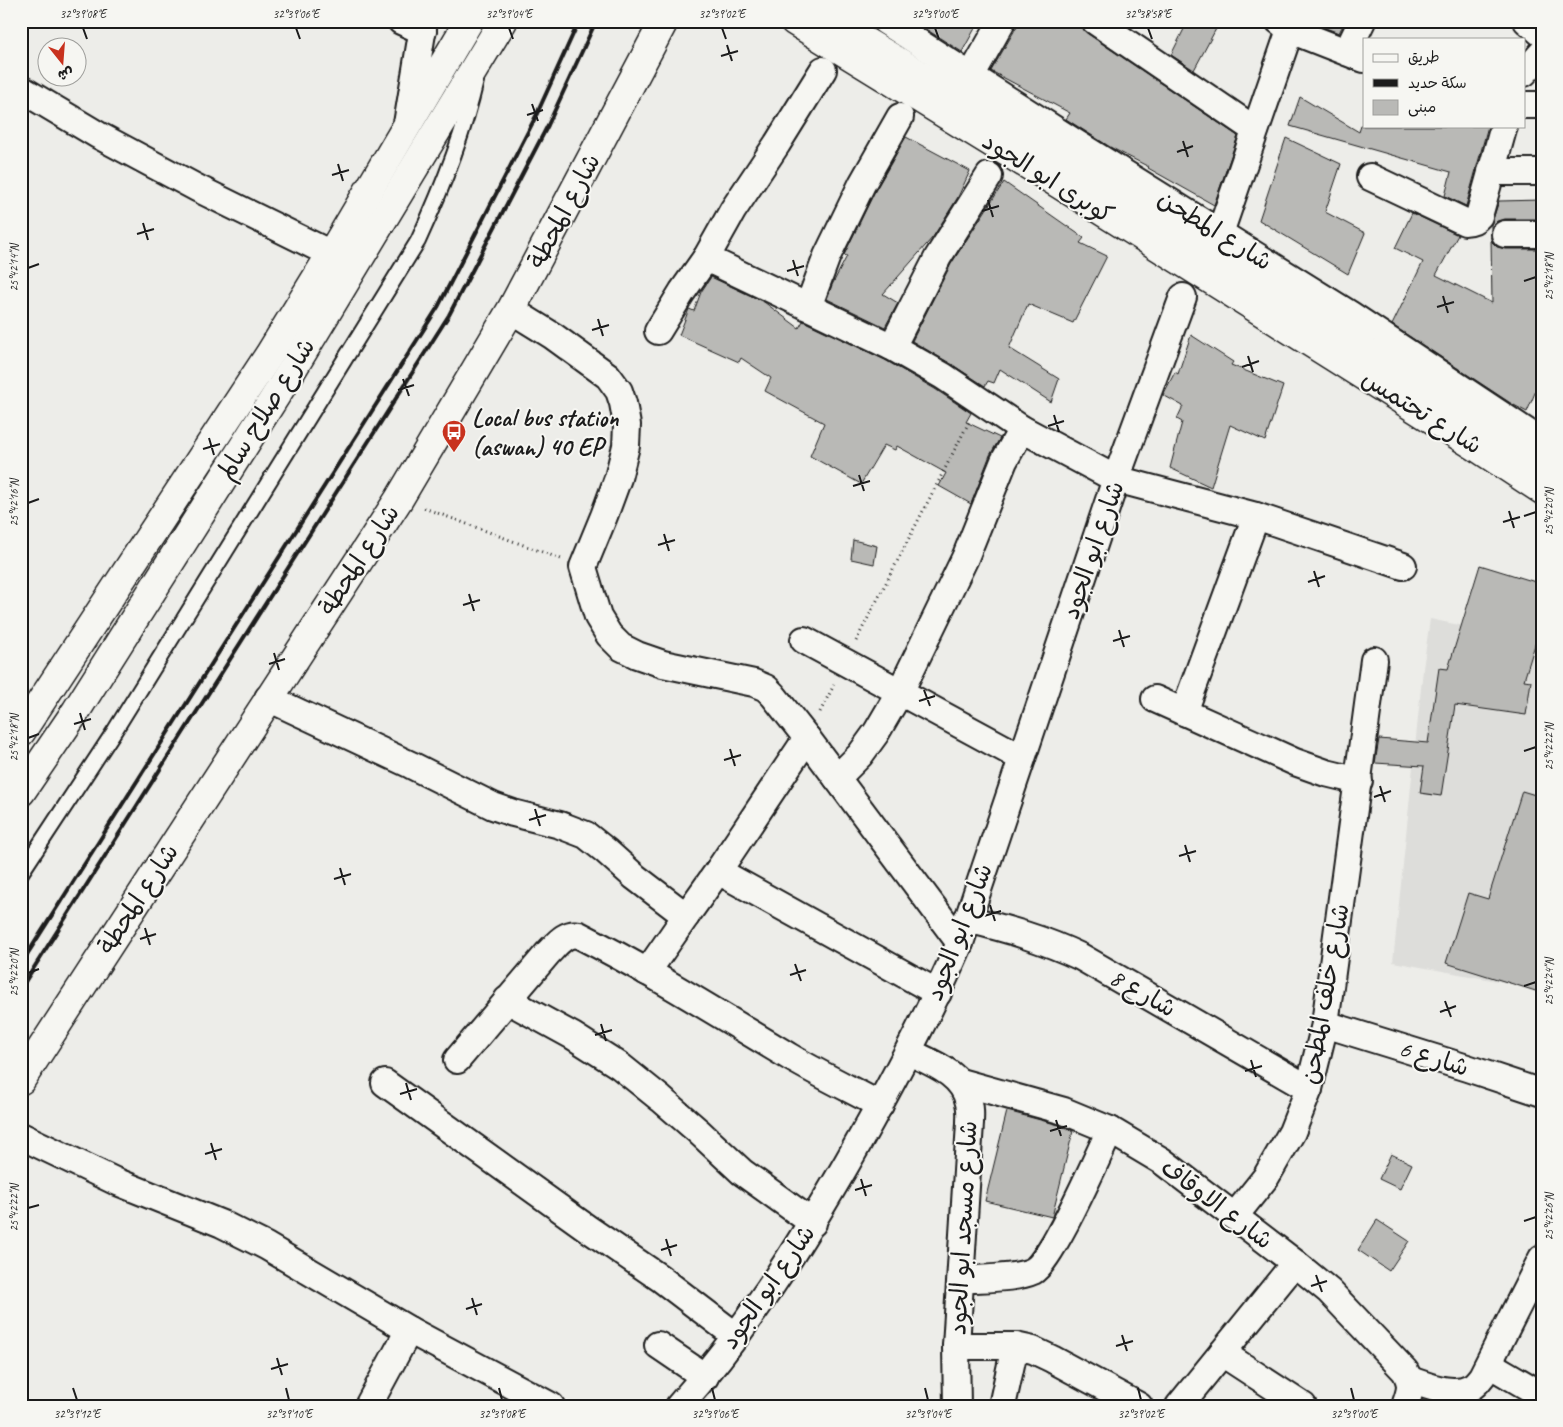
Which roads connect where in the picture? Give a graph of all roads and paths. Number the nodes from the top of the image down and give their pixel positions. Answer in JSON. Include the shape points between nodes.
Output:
{"nodes":[{"id":1,"x":468,"y":21,"type":"edge"},
{"id":2,"x":503,"y":21,"type":"edge"},
{"id":3,"x":664,"y":21,"type":"edge"},
{"id":4,"x":794,"y":21,"type":"edge"},
{"id":5,"x":831,"y":21,"type":"edge"},
{"id":6,"x":885,"y":21,"type":"edge"},
{"id":7,"x":1002,"y":21,"type":"edge"},
{"id":8,"x":1095,"y":21,"type":"edge"},
{"id":9,"x":1362,"y":21,"type":"edge"},
{"id":10,"x":1527,"y":21,"type":"edge"},
{"id":11,"x":416,"y":24,"type":"edge"},
{"id":12,"x":1288,"y":24,"type":"edge"},
{"id":13,"x":1542,"y":34,"type":"edge"},
{"id":14,"x":1542,"y":53,"type":"edge"},
{"id":15,"x":483,"y":55,"type":"junction"},
{"id":16,"x":1355,"y":56,"type":"edge"},
{"id":17,"x":823,"y":70,"type":"dead end"},
{"id":18,"x":1526,"y":71,"type":"edge"},
{"id":19,"x":971,"y":76,"type":"junction"},
{"id":20,"x":21,"y":89,"type":"edge"},
{"id":21,"x":1526,"y":105,"type":"edge"},
{"id":22,"x":1542,"y":105,"type":"edge"},
{"id":23,"x":900,"y":117,"type":"dead end"},
{"id":24,"x":406,"y":126,"type":"junction"},
{"id":25,"x":1503,"y":128,"type":"edge"},
{"id":26,"x":1255,"y":130,"type":"junction"},
{"id":27,"x":1491,"y":172,"type":"junction"},
{"id":28,"x":1542,"y":172,"type":"edge"},
{"id":29,"x":988,"y":176,"type":"dead end"},
{"id":30,"x":1370,"y":177,"type":"dead end"},
{"id":31,"x":1220,"y":233,"type":"junction"},
{"id":32,"x":1505,"y":234,"type":"dead end"},
{"id":33,"x":1542,"y":234,"type":"edge"},
{"id":34,"x":331,"y":254,"type":"junction"},
{"id":35,"x":706,"y":258,"type":"junction"},
{"id":36,"x":1183,"y":297,"type":"dead end"},
{"id":37,"x":808,"y":307,"type":"junction"},
{"id":38,"x":511,"y":310,"type":"junction"},
{"id":39,"x":1306,"y":327,"type":"junction"},
{"id":40,"x":658,"y":331,"type":"dead end"},
{"id":41,"x":892,"y":347,"type":"junction"},
{"id":42,"x":980,"y":400,"type":"junction"},
{"id":43,"x":1022,"y":429,"type":"junction"},
{"id":44,"x":1542,"y":442,"type":"edge"},
{"id":45,"x":1542,"y":460,"type":"edge"},
{"id":46,"x":1116,"y":479,"type":"junction"},
{"id":47,"x":1542,"y":490,"type":"edge"},
{"id":48,"x":399,"y":499,"type":"junction"},
{"id":49,"x":1256,"y":516,"type":"junction"},
{"id":50,"x":1403,"y":566,"type":"dead end"},
{"id":51,"x":582,"y":568,"type":"junction"},
{"id":52,"x":804,"y":640,"type":"dead end"},
{"id":53,"x":1374,"y":660,"type":"dead end"},
{"id":54,"x":845,"y":662,"type":"junction"},
{"id":55,"x":900,"y":692,"type":"junction"},
{"id":56,"x":268,"y":698,"type":"junction"},
{"id":57,"x":1155,"y":699,"type":"dead end"},
{"id":58,"x":1184,"y":712,"type":"junction"},
{"id":59,"x":21,"y":732,"type":"edge"},
{"id":60,"x":807,"y":738,"type":"junction"},
{"id":61,"x":1022,"y":758,"type":"junction"},
{"id":62,"x":837,"y":778,"type":"junction"},
{"id":63,"x":1358,"y":781,"type":"junction"},
{"id":64,"x":21,"y":792,"type":"edge"},
{"id":65,"x":718,"y":870,"type":"junction"},
{"id":66,"x":21,"y":873,"type":"edge"},
{"id":67,"x":686,"y":916,"type":"junction"},
{"id":68,"x":967,"y":919,"type":"junction"},
{"id":69,"x":960,"y":943,"type":"junction"},
{"id":70,"x":647,"y":972,"type":"junction"},
{"id":71,"x":938,"y":993,"type":"junction"},
{"id":72,"x":507,"y":1000,"type":"junction"},
{"id":73,"x":1325,"y":1024,"type":"junction"},
{"id":74,"x":909,"y":1052,"type":"junction"},
{"id":75,"x":457,"y":1060,"type":"dead end"},
{"id":76,"x":21,"y":1080,"type":"edge"},
{"id":77,"x":960,"y":1082,"type":"junction"},
{"id":78,"x":385,"y":1083,"type":"dead end"},
{"id":79,"x":1309,"y":1089,"type":"junction"},
{"id":80,"x":1542,"y":1093,"type":"edge"},
{"id":81,"x":880,"y":1105,"type":"junction"},
{"id":82,"x":1110,"y":1130,"type":"junction"},
{"id":83,"x":21,"y":1136,"type":"edge"},
{"id":84,"x":1234,"y":1217,"type":"junction"},
{"id":85,"x":812,"y":1223,"type":"junction"},
{"id":86,"x":1541,"y":1260,"type":"edge"},
{"id":87,"x":1295,"y":1263,"type":"junction"},
{"id":88,"x":961,"y":1280,"type":"junction"},
{"id":89,"x":409,"y":1330,"type":"junction"},
{"id":90,"x":736,"y":1336,"type":"junction"},
{"id":91,"x":658,"y":1345,"type":"dead end"},
{"id":92,"x":956,"y":1346,"type":"junction"},
{"id":93,"x":1015,"y":1346,"type":"junction"},
{"id":94,"x":1222,"y":1353,"type":"junction"},
{"id":95,"x":1489,"y":1364,"type":"junction"},
{"id":96,"x":705,"y":1377,"type":"junction"},
{"id":97,"x":1410,"y":1380,"type":"junction"},
{"id":98,"x":1542,"y":1395,"type":"edge"},
{"id":99,"x":368,"y":1406,"type":"edge"},
{"id":100,"x":551,"y":1406,"type":"edge"},
{"id":101,"x":679,"y":1406,"type":"edge"},
{"id":102,"x":957,"y":1406,"type":"edge"},
{"id":103,"x":1002,"y":1406,"type":"edge"},
{"id":104,"x":1139,"y":1406,"type":"edge"},
{"id":105,"x":1179,"y":1406,"type":"edge"},
{"id":106,"x":1304,"y":1406,"type":"edge"},
{"id":107,"x":1405,"y":1406,"type":"edge"}],
"edges":[{"from":1,"to":24,"type":"main road","name":"شارع صلاح سالم"},
{"from":2,"to":15,"type":"main road","name":"شارع صلاح سالم"},
{"from":3,"to":38,"type":"main road","name":"شارع المحطة"},
{"from":4,"to":39,"type":"main road","name":"كوبرى ابو الجود","via":[[1059,184]]},
{"from":5,"to":39,"type":"main road","name":"كوبرى ابو الجود","via":[[1070,165]]},
{"from":6,"to":19,"type":"street","name":"شارع المطحن"},
{"from":7,"to":19,"type":"street"},
{"from":8,"to":26,"type":"street"},
{"from":9,"to":16,"type":"street"},
{"from":10,"to":13,"type":"street"},
{"from":11,"to":24,"type":"street"},
{"from":12,"to":16,"type":"street"},
{"from":12,"to":26,"type":"street"},
{"from":14,"to":18,"type":"street"},
{"from":15,"to":64,"type":"main road","name":"شارع صلاح سالم","via":[[292,370],[76,712]]},
{"from":15,"to":66,"type":"lane","via":[[456,150],[418,241],[116,730]]},
{"from":17,"to":35,"type":"street"},
{"from":19,"to":31,"type":"street","name":"شارع المطحن"},
{"from":20,"to":34,"type":"street","via":[[189,183]]},
{"from":21,"to":22,"type":"street"},
{"from":23,"to":37,"type":"street","via":[[857,193],[827,256]]},
{"from":24,"to":34,"type":"main road","name":"شارع صلاح سالم"},
{"from":25,"to":27,"type":"street"},
{"from":26,"to":31,"type":"street"},
{"from":27,"to":28,"type":"street"},
{"from":27,"to":30,"type":"street","via":[[1479,216],[1470,222]]},
{"from":29,"to":41,"type":"street","via":[[938,257]]},
{"from":31,"to":44,"type":"street","name":"شارع المطحن","via":[[1351,315]]},
{"from":32,"to":33,"type":"street"},
{"from":34,"to":59,"type":"main road","name":"شارع صلاح سالم","via":[[269,355]]},
{"from":35,"to":37,"type":"street"},
{"from":35,"to":40,"type":"street"},
{"from":36,"to":46,"type":"street","name":"شارع ابو الجود"},
{"from":37,"to":41,"type":"street"},
{"from":38,"to":48,"type":"main road","name":"شارع المحطة"},
{"from":38,"to":51,"type":"street","via":[[608,376],[623,403],[626,446],[618,478]]},
{"from":39,"to":45,"type":"main road","name":"شارع تحتمس"},
{"from":39,"to":47,"type":"main road","name":"شارع تحتمس"},
{"from":41,"to":42,"type":"street"},
{"from":42,"to":43,"type":"street"},
{"from":42,"to":54,"type":"path"},
{"from":43,"to":46,"type":"street"},
{"from":43,"to":55,"type":"street","via":[[1004,462],[965,558]]},
{"from":46,"to":49,"type":"street"},
{"from":46,"to":61,"type":"street","name":"شارع ابو الجود"},
{"from":48,"to":51,"type":"path"},
{"from":48,"to":56,"type":"main road","name":"شارع المحطة"},
{"from":49,"to":50,"type":"street"},
{"from":49,"to":58,"type":"street"},
{"from":51,"to":60,"type":"street","via":[[598,617],[621,647],[663,664],[766,688]]},
{"from":52,"to":54,"type":"street"},
{"from":53,"to":63,"type":"street","name":"شارع خلف المطحن"},
{"from":54,"to":55,"type":"street"},
{"from":54,"to":60,"type":"path"},
{"from":55,"to":61,"type":"street"},
{"from":55,"to":62,"type":"street","via":[[860,755]]},
{"from":56,"to":67,"type":"street","via":[[493,806],[560,824],[586,836]]},
{"from":56,"to":76,"type":"main road","name":"شارع المحطة"},
{"from":57,"to":58,"type":"street"},
{"from":58,"to":63,"type":"street","via":[[1295,762]]},
{"from":60,"to":62,"type":"street"},
{"from":60,"to":65,"type":"street"},
{"from":61,"to":68,"type":"street","name":"شارع ابو الجود"},
{"from":62,"to":69,"type":"street"},
{"from":63,"to":73,"type":"street","name":"شارع خلف المطحن"},
{"from":65,"to":67,"type":"street"},
{"from":65,"to":71,"type":"street"},
{"from":67,"to":70,"type":"street"},
{"from":68,"to":69,"type":"street","name":"شارع ابو الجود"},
{"from":68,"to":79,"type":"street","name":"شارع 8","via":[[1055,944]]},
{"from":69,"to":71,"type":"street","name":"شارع ابو الجود"},
{"from":70,"to":72,"type":"street","via":[[573,934],[561,940]]},
{"from":70,"to":81,"type":"street","via":[[792,1058]]},
{"from":71,"to":74,"type":"street","name":"شارع ابو الجود"},
{"from":72,"to":75,"type":"street"},
{"from":72,"to":85,"type":"street","via":[[620,1066],[669,1105],[742,1172]]},
{"from":73,"to":79,"type":"street","name":"شارع خلف المطحن"},
{"from":73,"to":80,"type":"street","name":"شارع 6"},
{"from":74,"to":77,"type":"street","via":[[944,1069]]},
{"from":74,"to":81,"type":"street","name":"شارع ابو الجود"},
{"from":77,"to":82,"type":"street","name":"شارع الاوقاف","via":[[1064,1111]]},
{"from":77,"to":88,"type":"street","name":"شارع مسجد ابو الجود","via":[[969,1102],[970,1123]]},
{"from":78,"to":90,"type":"street","via":[[660,1278]]},
{"from":79,"to":84,"type":"street","name":"شارع خلف المطحن","via":[[1292,1132],[1266,1177]]},
{"from":81,"to":85,"type":"street","name":"شارع ابو الجود"},
{"from":82,"to":84,"type":"street","name":"شارع الاوقاف","via":[[1162,1160]]},
{"from":82,"to":88,"type":"street","via":[[1041,1266],[1027,1273]]},
{"from":83,"to":89,"type":"street","via":[[114,1181],[222,1224],[266,1246]]},
{"from":84,"to":87,"type":"street","name":"شارع الاوقاف"},
{"from":85,"to":90,"type":"street","name":"شارع ابو الجود"},
{"from":86,"to":95,"type":"street"},
{"from":87,"to":94,"type":"street"},
{"from":87,"to":97,"type":"street","name":"شارع الاوقاف","via":[[1329,1291]]},
{"from":88,"to":92,"type":"street","name":"شارع مسجد ابو الجود"},
{"from":89,"to":99,"type":"street"},
{"from":89,"to":100,"type":"street"},
{"from":90,"to":96,"type":"street","name":"شارع ابو الجود"},
{"from":91,"to":96,"type":"street"},
{"from":92,"to":93,"type":"street"},
{"from":92,"to":102,"type":"street","name":"شارع مسجد ابو الجود"},
{"from":93,"to":103,"type":"street"},
{"from":93,"to":104,"type":"street","via":[[1052,1359]]},
{"from":94,"to":105,"type":"street"},
{"from":94,"to":106,"type":"street"},
{"from":95,"to":97,"type":"street","via":[[1472,1387],[1458,1392]]},
{"from":95,"to":98,"type":"street"},
{"from":96,"to":101,"type":"street","name":"شارع ابو الجود"},
{"from":97,"to":107,"type":"street"}]}
